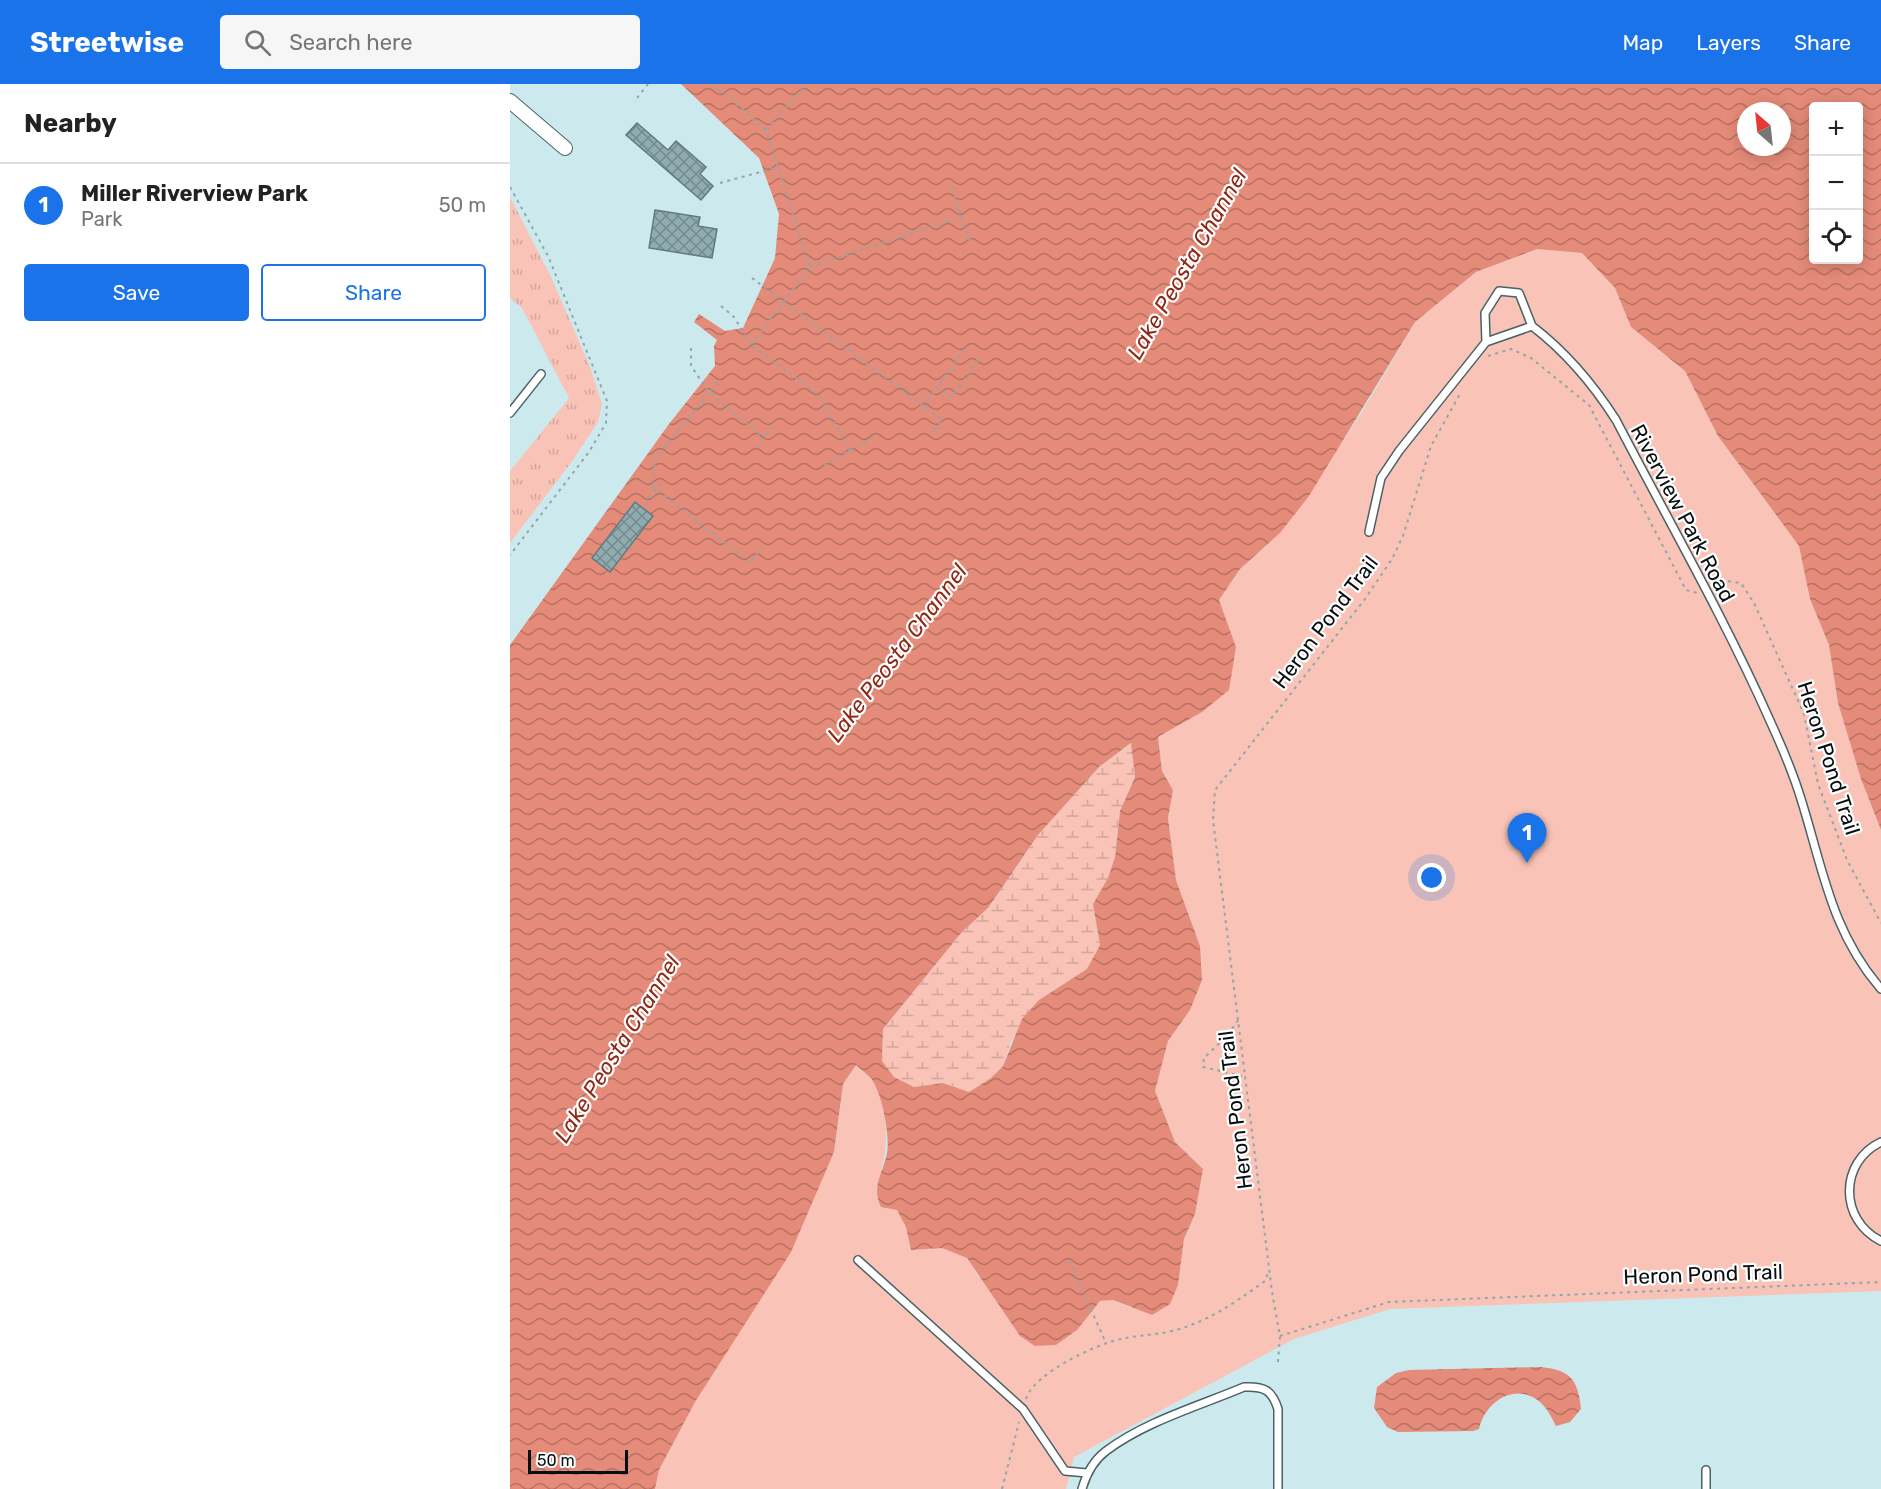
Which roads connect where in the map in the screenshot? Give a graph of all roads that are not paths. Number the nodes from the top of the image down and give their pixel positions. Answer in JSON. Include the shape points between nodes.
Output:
{"nodes":[{"id":1,"x":510,"y":101,"type":"edge"},
{"id":2,"x":565,"y":148,"type":"dead end"},
{"id":3,"x":1532,"y":326,"type":"junction"},
{"id":4,"x":1486,"y":342,"type":"junction"},
{"id":5,"x":541,"y":374,"type":"dead end"},
{"id":6,"x":510,"y":413,"type":"edge"},
{"id":7,"x":1369,"y":532,"type":"dead end"},
{"id":8,"x":1881,"y":989,"type":"edge"},
{"id":9,"x":1881,"y":1142,"type":"edge"},
{"id":10,"x":1881,"y":1241,"type":"edge"},
{"id":11,"x":858,"y":1260,"type":"dead end"},
{"id":12,"x":1706,"y":1470,"type":"dead end"},
{"id":13,"x":1087,"y":1473,"type":"junction"},
{"id":14,"x":1082,"y":1489,"type":"edge"},
{"id":15,"x":1278,"y":1489,"type":"edge"},
{"id":16,"x":1706,"y":1489,"type":"edge"}],
"edges":[{"from":1,"to":2,"type":"street"},
{"from":3,"to":4,"type":"lane"},
{"from":3,"to":4,"type":"lane","via":[[1519,293],[1499,291],[1485,313]]},
{"from":3,"to":8,"type":"lane","name":"Riverview Park Road","via":[[1560,348],[1599,393],[1733,642],[1801,798],[1840,925],[1860,964]]},
{"from":4,"to":7,"type":"lane","via":[[1381,478]]},
{"from":5,"to":6,"type":"lane"},
{"from":9,"to":10,"type":"lane","via":[[1867,1149],[1852,1168],[1848,1190],[1854,1213],[1867,1234]]},
{"from":11,"to":13,"type":"lane","via":[[1023,1409],[1065,1471]]},
{"from":12,"to":16,"type":"lane"},
{"from":13,"to":14,"type":"lane"},
{"from":13,"to":15,"type":"lane","via":[[1105,1452],[1138,1432],[1244,1387],[1259,1386],[1274,1397],[1278,1409]]}]}
